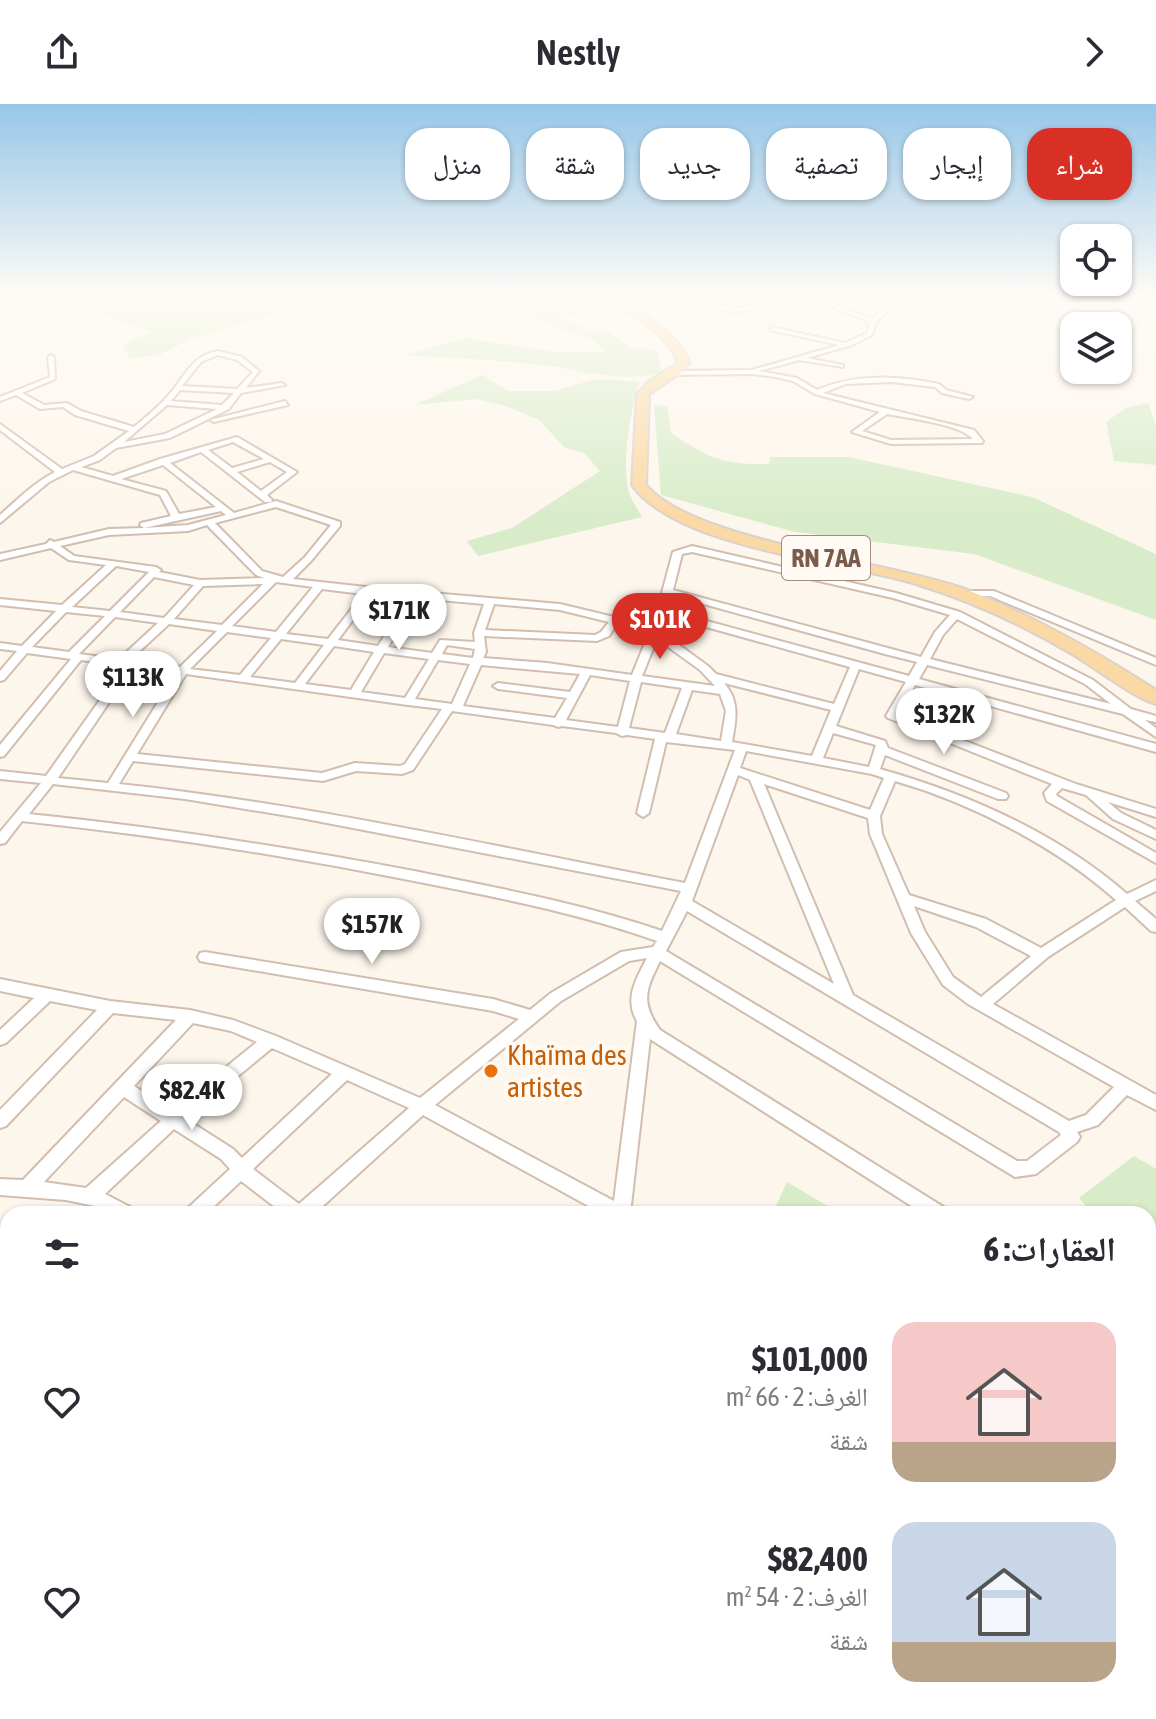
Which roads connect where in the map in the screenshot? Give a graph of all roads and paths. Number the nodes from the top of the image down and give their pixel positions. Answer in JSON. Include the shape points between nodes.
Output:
{"nodes":[{"id":1,"x":52,"y":368,"type":"edge"},
{"id":2,"x":192,"y":368,"type":"edge"},
{"id":3,"x":253,"y":368,"type":"edge"},
{"id":4,"x":678,"y":368,"type":"edge"},
{"id":5,"x":762,"y":368,"type":"edge"},
{"id":6,"x":752,"y":372,"type":"junction"},
{"id":7,"x":672,"y":373,"type":"junction"},
{"id":8,"x":282,"y":385,"type":"dead end"},
{"id":9,"x":179,"y":388,"type":"junction"},
{"id":10,"x":240,"y":391,"type":"junction"},
{"id":11,"x":18,"y":393,"type":"junction"},
{"id":12,"x":817,"y":393,"type":"junction"},
{"id":13,"x":969,"y":397,"type":"dead end"},
{"id":14,"x":1,"y":398,"type":"edge"},
{"id":15,"x":166,"y":403,"type":"junction"},
{"id":16,"x":285,"y":403,"type":"dead end"},
{"id":17,"x":225,"y":406,"type":"junction"},
{"id":18,"x":885,"y":412,"type":"junction"},
{"id":19,"x":197,"y":423,"type":"junction"},
{"id":20,"x":0,"y":426,"type":"edge"},
{"id":21,"x":132,"y":429,"type":"junction"},
{"id":22,"x":111,"y":447,"type":"junction"},
{"id":23,"x":202,"y":449,"type":"junction"},
{"id":24,"x":270,"y":460,"type":"junction"},
{"id":25,"x":163,"y":461,"type":"junction"},
{"id":26,"x":75,"y":468,"type":"junction"},
{"id":27,"x":234,"y":470,"type":"junction"},
{"id":28,"x":61,"y":472,"type":"junction"},
{"id":29,"x":115,"y":478,"type":"junction"},
{"id":30,"x":194,"y":485,"type":"junction"},
{"id":31,"x":184,"y":488,"type":"dead end"},
{"id":32,"x":173,"y":490,"type":"dead end"},
{"id":33,"x":163,"y":493,"type":"junction"},
{"id":34,"x":261,"y":495,"type":"junction"},
{"id":35,"x":276,"y":504,"type":"junction"},
{"id":36,"x":222,"y":508,"type":"junction"},
{"id":37,"x":233,"y":516,"type":"junction"},
{"id":38,"x":176,"y":517,"type":"junction"},
{"id":39,"x":0,"y":520,"type":"edge"},
{"id":40,"x":210,"y":523,"type":"junction"},
{"id":41,"x":124,"y":531,"type":"junction"},
{"id":42,"x":50,"y":543,"type":"junction"},
{"id":43,"x":0,"y":557,"type":"edge"},
{"id":44,"x":114,"y":563,"type":"junction"},
{"id":45,"x":154,"y":574,"type":"junction"},
{"id":46,"x":277,"y":580,"type":"junction"},
{"id":47,"x":200,"y":583,"type":"junction"},
{"id":48,"x":320,"y":585,"type":"junction"},
{"id":49,"x":370,"y":591,"type":"junction"},
{"id":50,"x":667,"y":591,"type":"junction"},
{"id":51,"x":415,"y":593,"type":"junction"},
{"id":52,"x":963,"y":594,"type":"junction"},
{"id":53,"x":490,"y":601,"type":"junction"},
{"id":54,"x":0,"y":602,"type":"edge"},
{"id":55,"x":65,"y":607,"type":"junction"},
{"id":56,"x":660,"y":611,"type":"junction"},
{"id":57,"x":115,"y":614,"type":"junction"},
{"id":58,"x":956,"y":614,"type":"junction"},
{"id":59,"x":766,"y":618,"type":"junction"},
{"id":60,"x":615,"y":620,"type":"junction"},
{"id":61,"x":168,"y":621,"type":"junction"},
{"id":62,"x":228,"y":629,"type":"junction"},
{"id":63,"x":652,"y":632,"type":"junction"},
{"id":64,"x":479,"y":633,"type":"junction"},
{"id":65,"x":747,"y":635,"type":"junction"},
{"id":66,"x":277,"y":636,"type":"junction"},
{"id":67,"x":329,"y":642,"type":"junction"},
{"id":68,"x":0,"y":646,"type":"edge"},
{"id":69,"x":481,"y":646,"type":"junction"},
{"id":70,"x":380,"y":648,"type":"junction"},
{"id":71,"x":24,"y":650,"type":"junction"},
{"id":72,"x":75,"y":656,"type":"junction"},
{"id":73,"x":433,"y":656,"type":"junction"},
{"id":74,"x":476,"y":661,"type":"junction"},
{"id":75,"x":926,"y":661,"type":"junction"},
{"id":76,"x":1156,"y":662,"type":"edge"},
{"id":77,"x":127,"y":663,"type":"junction"},
{"id":78,"x":855,"y":667,"type":"junction"},
{"id":79,"x":183,"y":670,"type":"junction"},
{"id":80,"x":587,"y":671,"type":"junction"},
{"id":81,"x":713,"y":677,"type":"junction"},
{"id":82,"x":0,"y":678,"type":"edge"},
{"id":83,"x":243,"y":679,"type":"junction"},
{"id":84,"x":637,"y":679,"type":"junction"},
{"id":85,"x":911,"y":683,"type":"junction"},
{"id":86,"x":298,"y":686,"type":"junction"},
{"id":87,"x":498,"y":686,"type":"dead end"},
{"id":88,"x":688,"y":687,"type":"junction"},
{"id":89,"x":725,"y":691,"type":"junction"},
{"id":90,"x":354,"y":694,"type":"junction"},
{"id":91,"x":575,"y":696,"type":"junction"},
{"id":92,"x":1156,"y":698,"type":"edge"},
{"id":93,"x":408,"y":702,"type":"junction"},
{"id":94,"x":452,"y":708,"type":"junction"},
{"id":95,"x":836,"y":708,"type":"junction"},
{"id":96,"x":1130,"y":712,"type":"junction"},
{"id":97,"x":892,"y":716,"type":"junction"},
{"id":98,"x":1156,"y":719,"type":"edge"},
{"id":99,"x":558,"y":724,"type":"junction"},
{"id":100,"x":829,"y":728,"type":"junction"},
{"id":101,"x":622,"y":733,"type":"junction"},
{"id":102,"x":1156,"y":734,"type":"edge"},
{"id":103,"x":664,"y":738,"type":"junction"},
{"id":104,"x":726,"y":745,"type":"junction"},
{"id":105,"x":879,"y":745,"type":"junction"},
{"id":106,"x":742,"y":747,"type":"junction"},
{"id":107,"x":1156,"y":748,"type":"edge"},
{"id":108,"x":0,"y":753,"type":"edge"},
{"id":109,"x":130,"y":757,"type":"junction"},
{"id":110,"x":816,"y":760,"type":"junction"},
{"id":111,"x":733,"y":770,"type":"junction"},
{"id":112,"x":873,"y":771,"type":"junction"},
{"id":113,"x":0,"y":775,"type":"edge"},
{"id":114,"x":891,"y":776,"type":"junction"},
{"id":115,"x":755,"y":777,"type":"junction"},
{"id":116,"x":50,"y":780,"type":"junction"},
{"id":117,"x":1061,"y":782,"type":"junction"},
{"id":118,"x":112,"y":786,"type":"junction"},
{"id":119,"x":1088,"y":792,"type":"junction"},
{"id":120,"x":1002,"y":796,"type":"dead end"},
{"id":121,"x":643,"y":813,"type":"dead end"},
{"id":122,"x":1156,"y":813,"type":"edge"},
{"id":123,"x":874,"y":816,"type":"junction"},
{"id":124,"x":19,"y":817,"type":"junction"},
{"id":125,"x":1156,"y":835,"type":"edge"},
{"id":126,"x":0,"y":840,"type":"edge"},
{"id":127,"x":1156,"y":859,"type":"edge"},
{"id":128,"x":1156,"y":885,"type":"edge"},
{"id":129,"x":686,"y":895,"type":"junction"},
{"id":130,"x":903,"y":898,"type":"junction"},
{"id":131,"x":1125,"y":900,"type":"junction"},
{"id":132,"x":1156,"y":927,"type":"edge"},
{"id":133,"x":660,"y":945,"type":"junction"},
{"id":134,"x":1040,"y":954,"type":"junction"},
{"id":135,"x":205,"y":957,"type":"dead end"},
{"id":136,"x":0,"y":985,"type":"edge"},
{"id":137,"x":48,"y":994,"type":"junction"},
{"id":138,"x":847,"y":998,"type":"junction"},
{"id":139,"x":982,"y":1005,"type":"junction"},
{"id":140,"x":110,"y":1007,"type":"junction"},
{"id":141,"x":190,"y":1016,"type":"junction"},
{"id":142,"x":530,"y":1016,"type":"junction"},
{"id":143,"x":644,"y":1023,"type":"junction"},
{"id":144,"x":0,"y":1039,"type":"edge"},
{"id":145,"x":270,"y":1040,"type":"junction"},
{"id":146,"x":344,"y":1073,"type":"junction"},
{"id":147,"x":1125,"y":1086,"type":"junction"},
{"id":148,"x":123,"y":1088,"type":"junction"},
{"id":149,"x":1156,"y":1103,"type":"edge"},
{"id":150,"x":422,"y":1106,"type":"junction"},
{"id":151,"x":173,"y":1120,"type":"junction"},
{"id":152,"x":0,"y":1121,"type":"edge"},
{"id":153,"x":1067,"y":1129,"type":"junction"},
{"id":154,"x":242,"y":1171,"type":"junction"},
{"id":155,"x":0,"y":1187,"type":"edge"},
{"id":156,"x":26,"y":1189,"type":"junction"},
{"id":157,"x":90,"y":1196,"type":"junction"},
{"id":158,"x":115,"y":1206,"type":"edge"},
{"id":159,"x":203,"y":1206,"type":"edge"},
{"id":160,"x":288,"y":1206,"type":"edge"},
{"id":161,"x":308,"y":1206,"type":"edge"},
{"id":162,"x":605,"y":1206,"type":"edge"},
{"id":163,"x":621,"y":1206,"type":"edge"},
{"id":164,"x":926,"y":1206,"type":"edge"}],
"edges":[{"from":1,"to":11,"type":"street","via":[[53,378]]},
{"from":2,"to":9,"type":"street"},
{"from":3,"to":10,"type":"street","via":[[257,372]]},
{"from":4,"to":7,"type":"main road"},
{"from":5,"to":6,"type":"street"},
{"from":6,"to":7,"type":"street"},
{"from":6,"to":12,"type":"street","via":[[790,378]]},
{"from":7,"to":52,"type":"main road","number":"RN 7AA","via":[[643,394],[639,485],[651,498],[751,541]]},
{"from":8,"to":10,"type":"street"},
{"from":9,"to":10,"type":"street"},
{"from":9,"to":15,"type":"street"},
{"from":10,"to":17,"type":"street"},
{"from":11,"to":14,"type":"street"},
{"from":11,"to":21,"type":"street","via":[[43,407],[64,405]]},
{"from":12,"to":13,"type":"street","via":[[849,380],[872,379],[937,385],[944,392]]},
{"from":12,"to":18,"type":"street"},
{"from":15,"to":17,"type":"street"},
{"from":15,"to":21,"type":"street"},
{"from":16,"to":19,"type":"street"},
{"from":17,"to":19,"type":"street"},
{"from":18,"to":18,"type":"street","via":[[856,432],[891,442],[979,441],[965,430]]},
{"from":19,"to":22,"type":"street","via":[[152,441]]},
{"from":20,"to":28,"type":"street"},
{"from":21,"to":22,"type":"street"},
{"from":22,"to":26,"type":"street"},
{"from":23,"to":24,"type":"street","via":[[234,439]]},
{"from":23,"to":25,"type":"street"},
{"from":23,"to":27,"type":"street"},
{"from":24,"to":27,"type":"street"},
{"from":24,"to":34,"type":"street","via":[[293,472]]},
{"from":25,"to":29,"type":"street"},
{"from":25,"to":30,"type":"street"},
{"from":26,"to":28,"type":"street"},
{"from":26,"to":29,"type":"street"},
{"from":27,"to":34,"type":"street"},
{"from":28,"to":39,"type":"street"},
{"from":29,"to":33,"type":"street"},
{"from":30,"to":31,"type":"street"},
{"from":30,"to":36,"type":"street"},
{"from":32,"to":33,"type":"street"},
{"from":33,"to":38,"type":"street"},
{"from":34,"to":35,"type":"street"},
{"from":35,"to":37,"type":"street"},
{"from":35,"to":46,"type":"street","via":[[337,524],[308,559]]},
{"from":36,"to":37,"type":"street"},
{"from":36,"to":38,"type":"street"},
{"from":37,"to":40,"type":"street"},
{"from":38,"to":41,"type":"street"},
{"from":40,"to":41,"type":"street"},
{"from":40,"to":46,"type":"street","via":[[259,573]]},
{"from":41,"to":42,"type":"street"},
{"from":42,"to":43,"type":"street"},
{"from":42,"to":44,"type":"street","via":[[72,558]]},
{"from":44,"to":45,"type":"street","via":[[154,569]]},
{"from":44,"to":55,"type":"street"},
{"from":45,"to":47,"type":"street"},
{"from":45,"to":57,"type":"street"},
{"from":46,"to":47,"type":"street"},
{"from":46,"to":48,"type":"street"},
{"from":46,"to":62,"type":"street"},
{"from":47,"to":61,"type":"street"},
{"from":48,"to":49,"type":"street"},
{"from":48,"to":66,"type":"street"},
{"from":49,"to":51,"type":"street"},
{"from":49,"to":67,"type":"street"},
{"from":50,"to":56,"type":"street"},
{"from":50,"to":58,"type":"street","via":[[678,552],[692,549]]},
{"from":50,"to":59,"type":"street"},
{"from":51,"to":53,"type":"street"},
{"from":51,"to":70,"type":"street"},
{"from":52,"to":76,"type":"street","via":[[991,593]]},
{"from":52,"to":92,"type":"main road","number":"RN 7AA","via":[[1093,658]]},
{"from":53,"to":60,"type":"street","via":[[560,607]]},
{"from":53,"to":64,"type":"street"},
{"from":54,"to":55,"type":"street"},
{"from":55,"to":57,"type":"street"},
{"from":55,"to":71,"type":"street"},
{"from":56,"to":63,"type":"street"},
{"from":56,"to":65,"type":"street"},
{"from":57,"to":61,"type":"street"},
{"from":57,"to":72,"type":"street"},
{"from":58,"to":75,"type":"street"},
{"from":58,"to":96,"type":"street","via":[[1089,682]]},
{"from":59,"to":65,"type":"street"},
{"from":59,"to":75,"type":"street"},
{"from":60,"to":63,"type":"street"},
{"from":60,"to":64,"type":"street","via":[[597,638]]},
{"from":61,"to":62,"type":"street"},
{"from":61,"to":77,"type":"street"},
{"from":62,"to":66,"type":"street"},
{"from":62,"to":79,"type":"street"},
{"from":63,"to":81,"type":"street"},
{"from":63,"to":84,"type":"street"},
{"from":64,"to":69,"type":"street"},
{"from":65,"to":78,"type":"street"},
{"from":66,"to":67,"type":"street"},
{"from":66,"to":83,"type":"street"},
{"from":67,"to":70,"type":"street"},
{"from":67,"to":86,"type":"street"},
{"from":68,"to":71,"type":"street"},
{"from":69,"to":73,"type":"street","via":[[444,642]]},
{"from":69,"to":74,"type":"street"},
{"from":70,"to":73,"type":"street"},
{"from":70,"to":90,"type":"street"},
{"from":71,"to":72,"type":"street"},
{"from":71,"to":82,"type":"street"},
{"from":72,"to":77,"type":"street"},
{"from":72,"to":108,"type":"street"},
{"from":73,"to":74,"type":"street"},
{"from":73,"to":93,"type":"street"},
{"from":74,"to":80,"type":"street"},
{"from":74,"to":94,"type":"street"},
{"from":75,"to":85,"type":"street"},
{"from":75,"to":96,"type":"street"},
{"from":77,"to":79,"type":"street"},
{"from":77,"to":116,"type":"street"},
{"from":78,"to":85,"type":"street"},
{"from":78,"to":95,"type":"street"},
{"from":79,"to":83,"type":"street"},
{"from":79,"to":109,"type":"street"},
{"from":80,"to":84,"type":"street"},
{"from":80,"to":91,"type":"street"},
{"from":81,"to":89,"type":"street"},
{"from":81,"to":95,"type":"street"},
{"from":83,"to":86,"type":"street"},
{"from":84,"to":88,"type":"street"},
{"from":84,"to":101,"type":"street"},
{"from":85,"to":97,"type":"street"},
{"from":85,"to":107,"type":"street"},
{"from":86,"to":90,"type":"street"},
{"from":87,"to":91,"type":"street"},
{"from":88,"to":89,"type":"street"},
{"from":88,"to":103,"type":"street"},
{"from":89,"to":104,"type":"street","via":[[732,711]]},
{"from":90,"to":93,"type":"street"},
{"from":91,"to":99,"type":"street"},
{"from":93,"to":94,"type":"street"},
{"from":94,"to":99,"type":"street"},
{"from":94,"to":109,"type":"street","via":[[402,770],[355,767],[323,777]]},
{"from":95,"to":100,"type":"street"},
{"from":96,"to":98,"type":"street"},
{"from":96,"to":102,"type":"street"},
{"from":97,"to":105,"type":"street"},
{"from":97,"to":117,"type":"street"},
{"from":99,"to":101,"type":"street"},
{"from":100,"to":105,"type":"street"},
{"from":100,"to":110,"type":"street"},
{"from":101,"to":103,"type":"street"},
{"from":103,"to":104,"type":"street"},
{"from":103,"to":121,"type":"street"},
{"from":104,"to":106,"type":"street"},
{"from":105,"to":112,"type":"street"},
{"from":105,"to":120,"type":"street"},
{"from":106,"to":110,"type":"street"},
{"from":106,"to":111,"type":"street"},
{"from":109,"to":118,"type":"street"},
{"from":110,"to":112,"type":"street"},
{"from":111,"to":115,"type":"street"},
{"from":111,"to":129,"type":"street"},
{"from":112,"to":114,"type":"street"},
{"from":113,"to":116,"type":"street"},
{"from":114,"to":123,"type":"street"},
{"from":114,"to":131,"type":"street","via":[[972,805],[1040,839]]},
{"from":115,"to":123,"type":"street"},
{"from":115,"to":138,"type":"street"},
{"from":116,"to":118,"type":"street"},
{"from":116,"to":124,"type":"street"},
{"from":117,"to":119,"type":"street"},
{"from":117,"to":127,"type":"street","via":[[1051,798]]},
{"from":118,"to":129,"type":"street","via":[[315,816]]},
{"from":119,"to":122,"type":"street"},
{"from":119,"to":125,"type":"street","via":[[1117,816]]},
{"from":123,"to":130,"type":"street","via":[[876,834]]},
{"from":124,"to":126,"type":"street"},
{"from":124,"to":133,"type":"street","via":[[192,836],[551,902],[623,922]]},
{"from":128,"to":131,"type":"street"},
{"from":129,"to":133,"type":"street"},
{"from":129,"to":138,"type":"street"},
{"from":130,"to":134,"type":"street","via":[[981,923]]},
{"from":130,"to":139,"type":"street","via":[[943,975]]},
{"from":131,"to":132,"type":"street"},
{"from":131,"to":134,"type":"street"},
{"from":133,"to":142,"type":"street","via":[[582,980]]},
{"from":133,"to":143,"type":"street","via":[[639,988]]},
{"from":133,"to":153,"type":"street","via":[[1015,1169],[1030,1169],[1071,1137]]},
{"from":134,"to":139,"type":"street"},
{"from":135,"to":142,"type":"street","via":[[493,1005]]},
{"from":136,"to":137,"type":"street"},
{"from":137,"to":140,"type":"street"},
{"from":137,"to":144,"type":"street"},
{"from":138,"to":153,"type":"street"},
{"from":139,"to":147,"type":"street"},
{"from":140,"to":141,"type":"street"},
{"from":140,"to":152,"type":"street"},
{"from":141,"to":145,"type":"street"},
{"from":141,"to":148,"type":"street"},
{"from":142,"to":150,"type":"street"},
{"from":143,"to":163,"type":"street"},
{"from":143,"to":164,"type":"street"},
{"from":145,"to":146,"type":"street"},
{"from":145,"to":151,"type":"street"},
{"from":146,"to":150,"type":"street"},
{"from":146,"to":154,"type":"street"},
{"from":147,"to":149,"type":"street"},
{"from":147,"to":153,"type":"street","via":[[1092,1120]]},
{"from":148,"to":151,"type":"street"},
{"from":148,"to":156,"type":"street"},
{"from":150,"to":161,"type":"street"},
{"from":150,"to":162,"type":"street"},
{"from":151,"to":154,"type":"street","via":[[227,1154]]},
{"from":151,"to":157,"type":"street"},
{"from":154,"to":159,"type":"street"},
{"from":154,"to":160,"type":"street"},
{"from":155,"to":156,"type":"street"},
{"from":156,"to":157,"type":"street"},
{"from":157,"to":158,"type":"street"}]}
